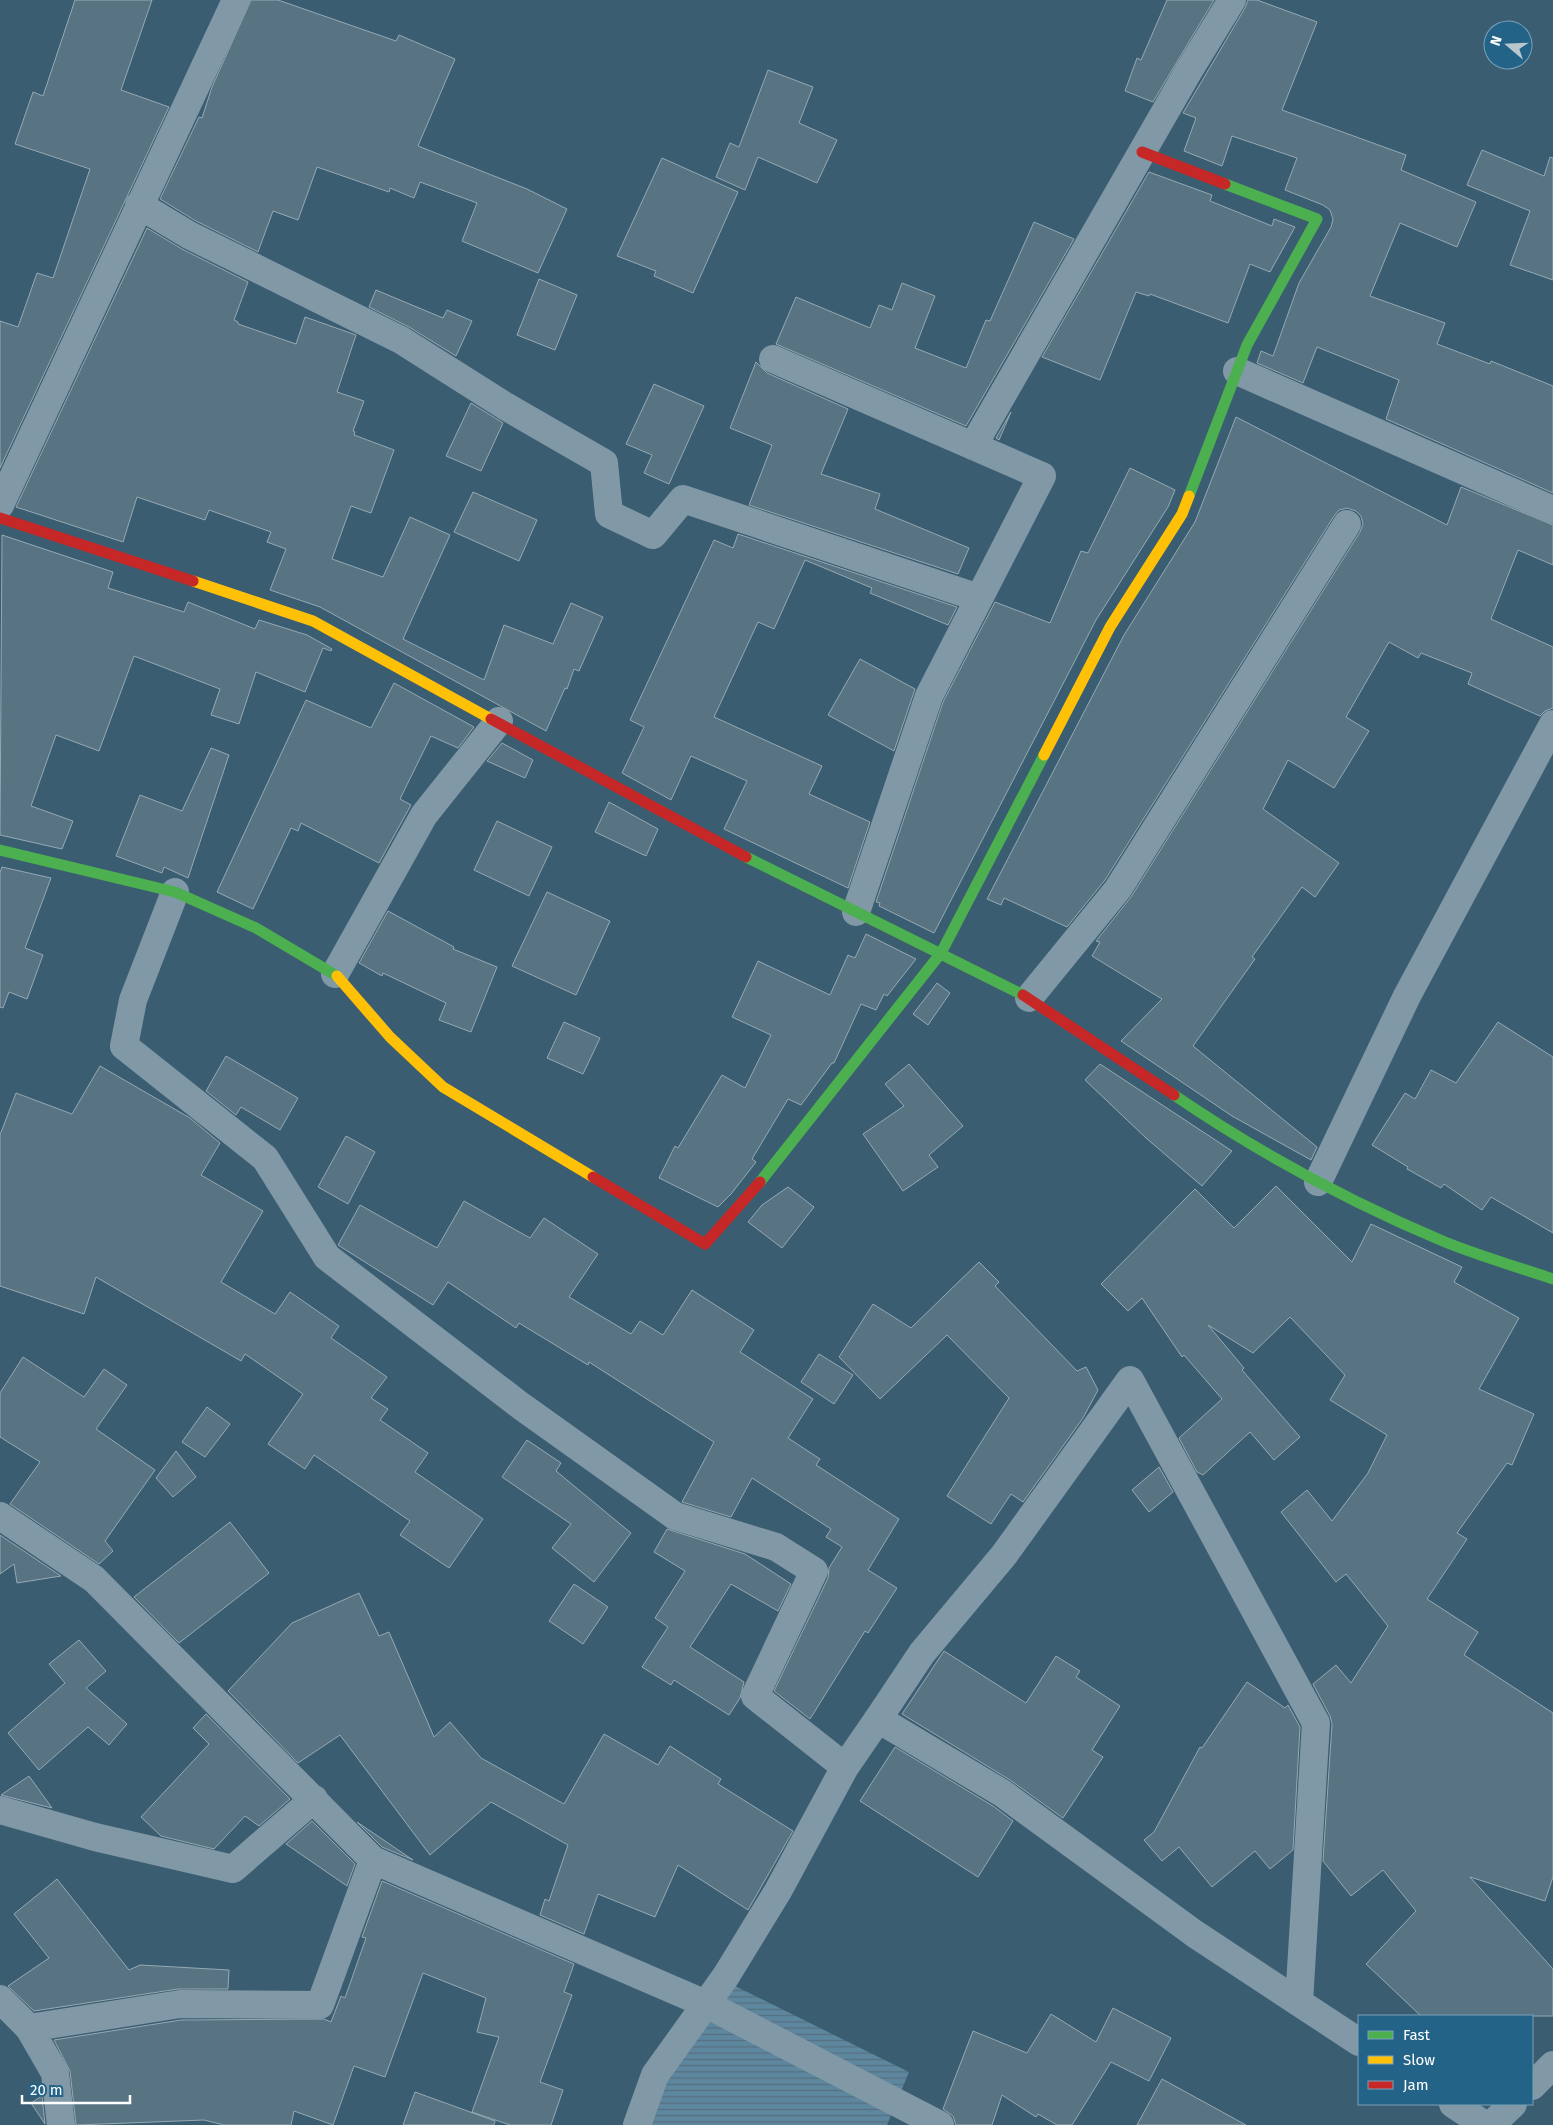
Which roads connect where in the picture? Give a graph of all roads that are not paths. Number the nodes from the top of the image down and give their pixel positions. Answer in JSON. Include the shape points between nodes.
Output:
{"nodes":[{"id":1,"x":236,"y":0,"type":"edge"},
{"id":2,"x":1232,"y":0,"type":"edge"},
{"id":3,"x":1142,"y":152,"type":"junction"},
{"id":4,"x":139,"y":205,"type":"junction"},
{"id":5,"x":774,"y":359,"type":"dead end"},
{"id":6,"x":1237,"y":371,"type":"junction"},
{"id":7,"x":974,"y":446,"type":"junction"},
{"id":8,"x":0,"y":505,"type":"edge"},
{"id":9,"x":1553,"y":510,"type":"edge"},
{"id":10,"x":0,"y":518,"type":"edge"},
{"id":11,"x":1346,"y":524,"type":"dead end"},
{"id":12,"x":979,"y":598,"type":"junction"},
{"id":13,"x":498,"y":721,"type":"junction"},
{"id":14,"x":1553,"y":724,"type":"edge"},
{"id":15,"x":0,"y":850,"type":"edge"},
{"id":16,"x":175,"y":892,"type":"junction"},
{"id":17,"x":856,"y":912,"type":"junction"},
{"id":18,"x":941,"y":953,"type":"junction"},
{"id":19,"x":335,"y":974,"type":"junction"},
{"id":20,"x":1029,"y":998,"type":"junction"},
{"id":21,"x":1318,"y":1182,"type":"junction"},
{"id":22,"x":1553,"y":1278,"type":"edge"},
{"id":23,"x":0,"y":1516,"type":"edge"},
{"id":24,"x":878,"y":1719,"type":"junction"},
{"id":25,"x":845,"y":1767,"type":"junction"},
{"id":26,"x":314,"y":1799,"type":"junction"},
{"id":27,"x":0,"y":1810,"type":"edge"},
{"id":28,"x":373,"y":1860,"type":"junction"},
{"id":29,"x":0,"y":1999,"type":"edge"},
{"id":30,"x":1299,"y":2002,"type":"junction"},
{"id":31,"x":706,"y":2004,"type":"junction"},
{"id":32,"x":29,"y":2028,"type":"junction"},
{"id":33,"x":1358,"y":2041,"type":"edge"},
{"id":34,"x":1553,"y":2065,"type":"edge"},
{"id":35,"x":1533,"y":2085,"type":"edge"},
{"id":36,"x":1455,"y":2105,"type":"edge"},
{"id":37,"x":1512,"y":2105,"type":"edge"},
{"id":38,"x":61,"y":2125,"type":"edge"},
{"id":39,"x":637,"y":2125,"type":"edge"},
{"id":40,"x":940,"y":2125,"type":"edge"},
{"id":41,"x":1485,"y":2125,"type":"edge"},
{"id":42,"x":1491,"y":2125,"type":"edge"}],
"edges":[{"from":1,"to":4,"type":"street"},
{"from":2,"to":3,"type":"street"},
{"from":3,"to":6,"type":"street","via":[[1317,219],[1247,345]]},
{"from":3,"to":7,"type":"street"},
{"from":4,"to":8,"type":"street"},
{"from":4,"to":12,"type":"street","via":[[189,235],[401,340],[505,406],[604,463],[609,514],[653,535],[683,499]]},
{"from":5,"to":7,"type":"street"},
{"from":6,"to":9,"type":"street"},
{"from":6,"to":18,"type":"street","via":[[1182,514],[1110,626]]},
{"from":7,"to":12,"type":"street","via":[[1042,476]]},
{"from":10,"to":13,"type":"street","via":[[313,621]]},
{"from":11,"to":20,"type":"street","via":[[1118,889]]},
{"from":12,"to":17,"type":"street","via":[[930,696]]},
{"from":13,"to":17,"type":"street","via":[[717,844]]},
{"from":13,"to":19,"type":"street","via":[[424,815]]},
{"from":14,"to":21,"type":"street","via":[[1407,996]]},
{"from":15,"to":16,"type":"street"},
{"from":16,"to":19,"type":"street","via":[[256,928]]},
{"from":16,"to":25,"type":"street","via":[[133,1000],[124,1046],[265,1158],[327,1257],[521,1406],[675,1516],[776,1547],[814,1571],[756,1696]]},
{"from":17,"to":18,"type":"street"},
{"from":18,"to":19,"type":"street","via":[[743,1204],[705,1244],[442,1087],[390,1037]]},
{"from":18,"to":20,"type":"street"},
{"from":20,"to":21,"type":"street","via":[[1224,1129]]},
{"from":21,"to":22,"type":"street","via":[[1446,1242]]},
{"from":23,"to":26,"type":"street","via":[[94,1579]]},
{"from":24,"to":25,"type":"street"},
{"from":24,"to":30,"type":"street","via":[[1002,1793],[1195,1934]]},
{"from":24,"to":30,"type":"street","via":[[922,1653],[1004,1555],[1130,1380],[1316,1724]]},
{"from":25,"to":31,"type":"street","via":[[778,1891]]},
{"from":26,"to":27,"type":"street","via":[[233,1869],[95,1838]]},
{"from":26,"to":28,"type":"street"},
{"from":28,"to":31,"type":"street"},
{"from":28,"to":32,"type":"street","via":[[320,2004],[180,2004]]},
{"from":29,"to":32,"type":"street"},
{"from":30,"to":33,"type":"street"},
{"from":31,"to":39,"type":"street","via":[[655,2075]]},
{"from":31,"to":40,"type":"street"},
{"from":32,"to":38,"type":"street","via":[[55,2073]]},
{"from":34,"to":35,"type":"street"},
{"from":36,"to":41,"type":"street"},
{"from":37,"to":42,"type":"street"}]}
